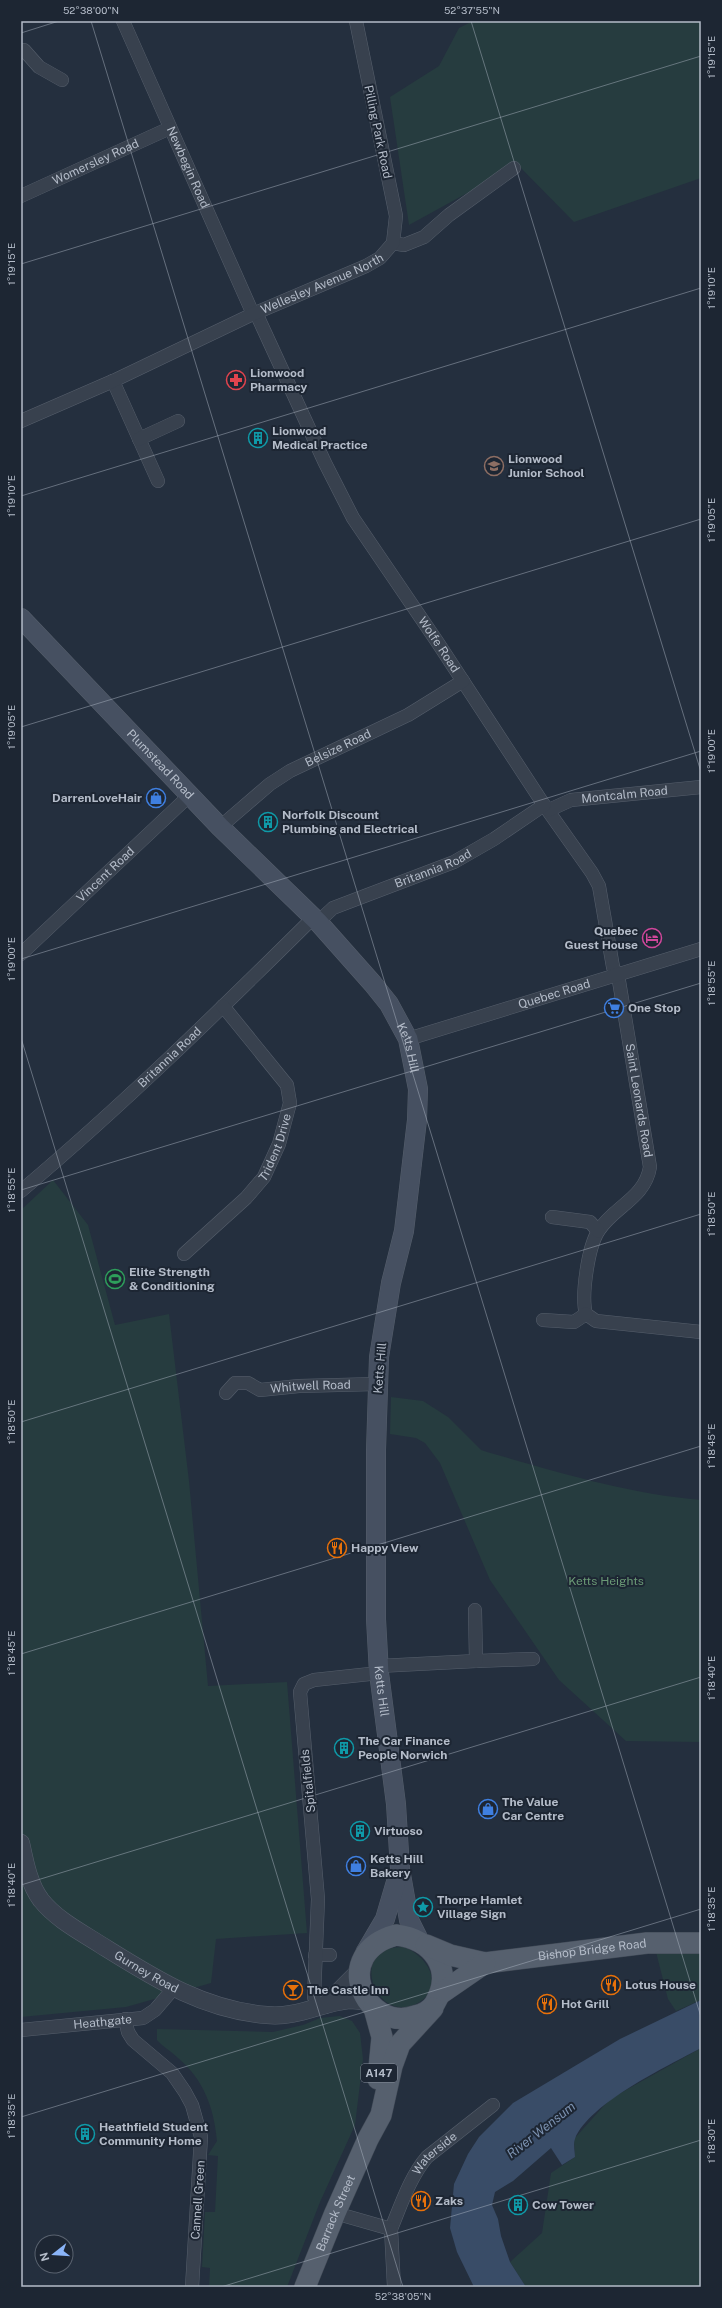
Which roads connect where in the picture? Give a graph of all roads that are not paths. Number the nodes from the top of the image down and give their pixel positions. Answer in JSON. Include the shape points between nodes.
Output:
{"nodes":[{"id":1,"x":123,"y":21,"type":"edge"},
{"id":2,"x":356,"y":21,"type":"edge"},
{"id":3,"x":24,"y":50,"type":"dead end"},
{"id":4,"x":62,"y":80,"type":"dead end"},
{"id":5,"x":170,"y":128,"type":"junction"},
{"id":6,"x":514,"y":168,"type":"dead end"},
{"id":7,"x":21,"y":196,"type":"edge"},
{"id":8,"x":393,"y":243,"type":"junction"},
{"id":9,"x":255,"y":313,"type":"junction"},
{"id":10,"x":113,"y":381,"type":"junction"},
{"id":11,"x":21,"y":421,"type":"edge"},
{"id":12,"x":178,"y":422,"type":"dead end"},
{"id":13,"x":139,"y":439,"type":"junction"},
{"id":14,"x":158,"y":481,"type":"dead end"},
{"id":15,"x":21,"y":618,"type":"edge"},
{"id":16,"x":463,"y":681,"type":"junction"},
{"id":17,"x":701,"y":787,"type":"edge"},
{"id":18,"x":190,"y":795,"type":"junction"},
{"id":19,"x":547,"y":808,"type":"junction"},
{"id":20,"x":220,"y":827,"type":"junction"},
{"id":21,"x":311,"y":916,"type":"junction"},
{"id":22,"x":701,"y":949,"type":"edge"},
{"id":23,"x":21,"y":954,"type":"edge"},
{"id":24,"x":617,"y":975,"type":"junction"},
{"id":25,"x":223,"y":1006,"type":"junction"},
{"id":26,"x":408,"y":1039,"type":"junction"},
{"id":27,"x":21,"y":1191,"type":"edge"},
{"id":28,"x":552,"y":1217,"type":"dead end"},
{"id":29,"x":598,"y":1231,"type":"junction"},
{"id":30,"x":184,"y":1254,"type":"dead end"},
{"id":31,"x":586,"y":1314,"type":"junction"},
{"id":32,"x":543,"y":1320,"type":"dead end"},
{"id":33,"x":701,"y":1332,"type":"edge"},
{"id":34,"x":377,"y":1384,"type":"junction"},
{"id":35,"x":226,"y":1393,"type":"dead end"},
{"id":36,"x":475,"y":1610,"type":"dead end"},
{"id":37,"x":533,"y":1659,"type":"dead end"},
{"id":38,"x":476,"y":1661,"type":"junction"},
{"id":39,"x":379,"y":1669,"type":"junction"},
{"id":40,"x":21,"y":1843,"type":"edge"},
{"id":41,"x":400,"y":1869,"type":"junction"},
{"id":42,"x":701,"y":1942,"type":"edge"},
{"id":43,"x":423,"y":1944,"type":"junction"},
{"id":44,"x":315,"y":1955,"type":"junction"},
{"id":45,"x":330,"y":1955,"type":"dead end"},
{"id":46,"x":362,"y":1963,"type":"junction"},
{"id":47,"x":485,"y":1963,"type":"junction"},
{"id":48,"x":173,"y":1989,"type":"junction"},
{"id":49,"x":436,"y":2001,"type":"junction"},
{"id":50,"x":319,"y":2002,"type":"junction"},
{"id":51,"x":371,"y":2005,"type":"junction"},
{"id":52,"x":125,"y":2019,"type":"junction"},
{"id":53,"x":21,"y":2030,"type":"edge"},
{"id":54,"x":493,"y":2105,"type":"dead end"},
{"id":55,"x":368,"y":2139,"type":"junction"},
{"id":56,"x":335,"y":2213,"type":"junction"},
{"id":57,"x":391,"y":2229,"type":"junction"},
{"id":58,"x":192,"y":2287,"type":"edge"},
{"id":59,"x":305,"y":2287,"type":"edge"},
{"id":60,"x":394,"y":2287,"type":"edge"}],
"edges":[{"from":1,"to":5,"type":"street","name":"Newbegin Road"},
{"from":2,"to":8,"type":"street","name":"Pilling Park Road","via":[[393,196],[396,216]]},
{"from":3,"to":4,"type":"street","via":[[39,67]]},
{"from":5,"to":7,"type":"street","name":"Womersley Road"},
{"from":5,"to":9,"type":"street","name":"Newbegin Road"},
{"from":6,"to":8,"type":"street","name":"Wellesley Avenue North","via":[[449,215],[424,237],[404,245]]},
{"from":8,"to":9,"type":"street","name":"Wellesley Avenue North","via":[[380,258],[366,266]]},
{"from":9,"to":10,"type":"street","name":"Wellesley Avenue North"},
{"from":9,"to":16,"type":"street","name":"Wolfe Road","via":[[324,463],[353,518]]},
{"from":10,"to":11,"type":"street","name":"Wellesley Avenue North"},
{"from":10,"to":13,"type":"street"},
{"from":12,"to":13,"type":"street"},
{"from":13,"to":14,"type":"street"},
{"from":15,"to":18,"type":"main road","name":"Plumstead Road"},
{"from":16,"to":19,"type":"street","name":"Wolfe Road"},
{"from":16,"to":20,"type":"street","name":"Belsize Road","via":[[408,715],[270,784]]},
{"from":17,"to":19,"type":"street","name":"Montcalm Road","via":[[571,800]]},
{"from":18,"to":20,"type":"main road","name":"Plumstead Road"},
{"from":18,"to":23,"type":"street","name":"Vincent Road"},
{"from":19,"to":21,"type":"street","name":"Britannia Road","via":[[454,862]]},
{"from":19,"to":24,"type":"street","name":"Wolfe Road","via":[[599,886],[613,967]]},
{"from":20,"to":21,"type":"main road","name":"Plumstead Road"},
{"from":21,"to":25,"type":"street","name":"Britannia Road"},
{"from":21,"to":26,"type":"main road","name":"Ketts Hill","via":[[389,1004]]},
{"from":22,"to":24,"type":"street","name":"Quebec Road"},
{"from":24,"to":26,"type":"street","name":"Quebec Road"},
{"from":24,"to":29,"type":"street","name":"Saint Leonards Road","via":[[650,1166],[647,1180]]},
{"from":25,"to":27,"type":"street","name":"Britannia Road","via":[[58,1160]]},
{"from":25,"to":30,"type":"street","name":"Trident Drive","via":[[287,1085],[290,1103],[280,1144],[264,1177],[246,1198]]},
{"from":26,"to":34,"type":"main road","name":"Ketts Hill","via":[[418,1089],[414,1156],[404,1231],[391,1284],[379,1357]]},
{"from":28,"to":29,"type":"street","via":[[590,1222]]},
{"from":29,"to":31,"type":"street","name":"Saint Leonards Road","via":[[592,1246],[584,1296]]},
{"from":31,"to":32,"type":"street","via":[[574,1322]]},
{"from":31,"to":33,"type":"street","via":[[596,1321]]},
{"from":34,"to":35,"type":"street","name":"Whitwell Road","via":[[260,1390],[248,1383],[235,1383]]},
{"from":34,"to":39,"type":"main road","name":"Ketts Hill","via":[[376,1619]]},
{"from":36,"to":38,"type":"street"},
{"from":37,"to":38,"type":"street","name":"Spitalfields"},
{"from":38,"to":39,"type":"street","name":"Spitalfields"},
{"from":39,"to":41,"type":"main road","name":"Ketts Hill","via":[[396,1804]]},
{"from":39,"to":44,"type":"street","name":"Spitalfields","via":[[314,1680],[304,1684],[300,1692],[318,1899]]},
{"from":40,"to":48,"type":"street","name":"Gurney Road","via":[[32,1884],[40,1899],[54,1914]]},
{"from":41,"to":43,"type":"main road","name":"Ketts Hill","via":[[409,1920]]},
{"from":41,"to":46,"type":"main road","name":"Ketts Hill","via":[[385,1919]]},
{"from":42,"to":47,"type":"main road","name":"Bishop Bridge Road","number":"A147","via":[[647,1943]]},
{"from":43,"to":46,"type":"main road","number":"A147","via":[[408,1936],[396,1935],[377,1942]]},
{"from":43,"to":47,"type":"main road","name":"Bishop Bridge Road","number":"A147","via":[[450,1955]]},
{"from":43,"to":49,"type":"main road","via":[[442,1966],[443,1978]]},
{"from":44,"to":45,"type":"street"},
{"from":44,"to":50,"type":"street","name":"Spitalfields"},
{"from":46,"to":50,"type":"street"},
{"from":46,"to":51,"type":"main road","number":"A147","via":[[361,1988]]},
{"from":47,"to":49,"type":"main road","name":"Bishop Bridge Road","number":"A147"},
{"from":48,"to":50,"type":"street","name":"Gurney Road","via":[[223,2008],[266,2015],[291,2016]]},
{"from":48,"to":52,"type":"street","name":"Heathgate","via":[[149,2015]]},
{"from":49,"to":51,"type":"main road","number":"A147","via":[[408,2019],[394,2018]]},
{"from":49,"to":55,"type":"main road","name":"Barrack Street","number":"A147","via":[[400,2044],[380,2115]]},
{"from":50,"to":51,"type":"street","name":"Gurney Road","via":[[350,2000]]},
{"from":51,"to":55,"type":"main road","name":"Barrack Street","number":"A147","via":[[382,2037],[375,2103]]},
{"from":52,"to":53,"type":"street","name":"Heathgate"},
{"from":52,"to":58,"type":"street","name":"Cannell Green","via":[[133,2040],[172,2073],[186,2092],[201,2137]]},
{"from":54,"to":57,"type":"street","name":"Waterside","via":[[427,2157],[406,2193]]},
{"from":55,"to":56,"type":"main road","name":"Barrack Street","number":"A147"},
{"from":56,"to":57,"type":"street"},
{"from":56,"to":59,"type":"main road","name":"Barrack Street","number":"A147"},
{"from":57,"to":60,"type":"street"}]}
